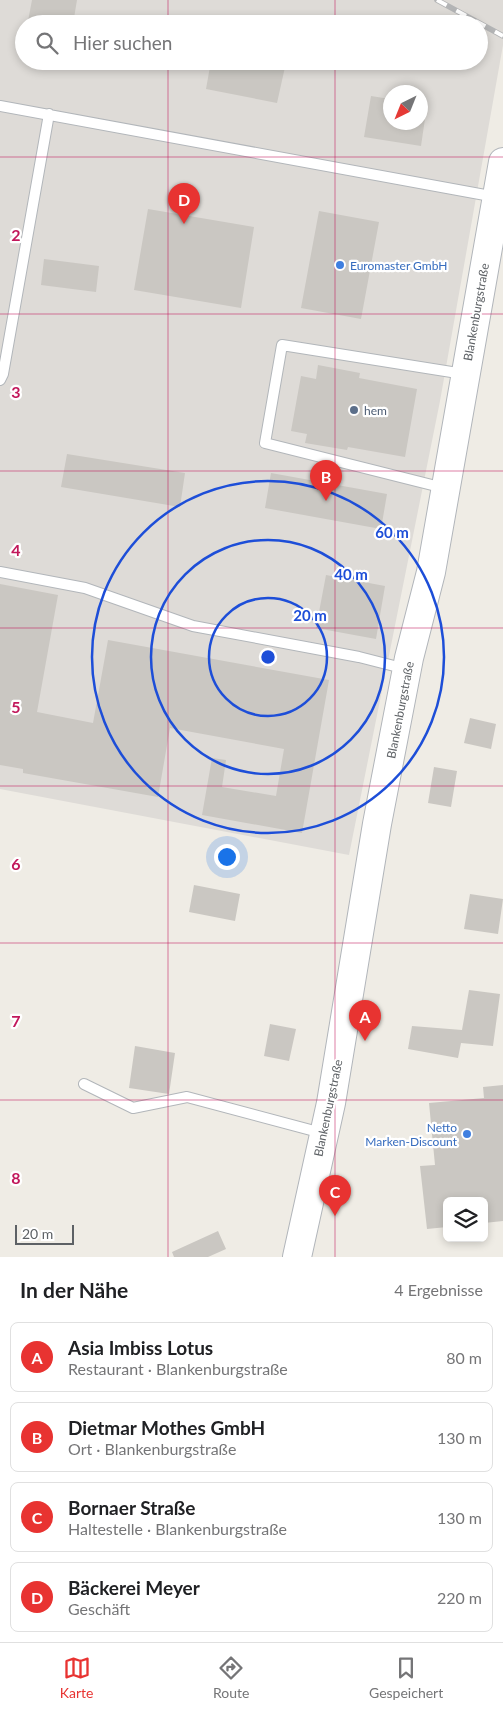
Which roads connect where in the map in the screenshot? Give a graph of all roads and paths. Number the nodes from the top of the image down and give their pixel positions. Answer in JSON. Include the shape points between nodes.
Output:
{"nodes":[{"id":1,"x":0,"y":106,"type":"edge"},
{"id":2,"x":49,"y":114,"type":"junction"},
{"id":3,"x":503,"y":162,"type":"edge"},
{"id":4,"x":497,"y":198,"type":"junction"},
{"id":5,"x":465,"y":374,"type":"junction"},
{"id":6,"x":0,"y":380,"type":"edge"},
{"id":7,"x":444,"y":488,"type":"junction"},
{"id":8,"x":0,"y":572,"type":"edge"},
{"id":9,"x":407,"y":669,"type":"junction"},
{"id":10,"x":84,"y":1084,"type":"dead end"},
{"id":11,"x":324,"y":1133,"type":"junction"},
{"id":12,"x":297,"y":1257,"type":"edge"}],
"edges":[{"from":1,"to":2,"type":"lane"},
{"from":2,"to":4,"type":"lane"},
{"from":2,"to":6,"type":"lane"},
{"from":3,"to":4,"type":"main road","name":"Blankenburgstraße"},
{"from":4,"to":5,"type":"main road","name":"Blankenburgstraße"},
{"from":5,"to":7,"type":"main road","name":"Blankenburgstraße"},
{"from":5,"to":7,"type":"lane","via":[[282,346],[265,443]]},
{"from":7,"to":9,"type":"main road","name":"Blankenburgstraße","via":[[431,572]]},
{"from":8,"to":9,"type":"lane","via":[[84,588],[193,626]]},
{"from":9,"to":11,"type":"main road","name":"Blankenburgstraße"},
{"from":10,"to":11,"type":"lane","via":[[133,1108],[187,1097]]},
{"from":11,"to":12,"type":"main road","name":"Blankenburgstraße"}]}
